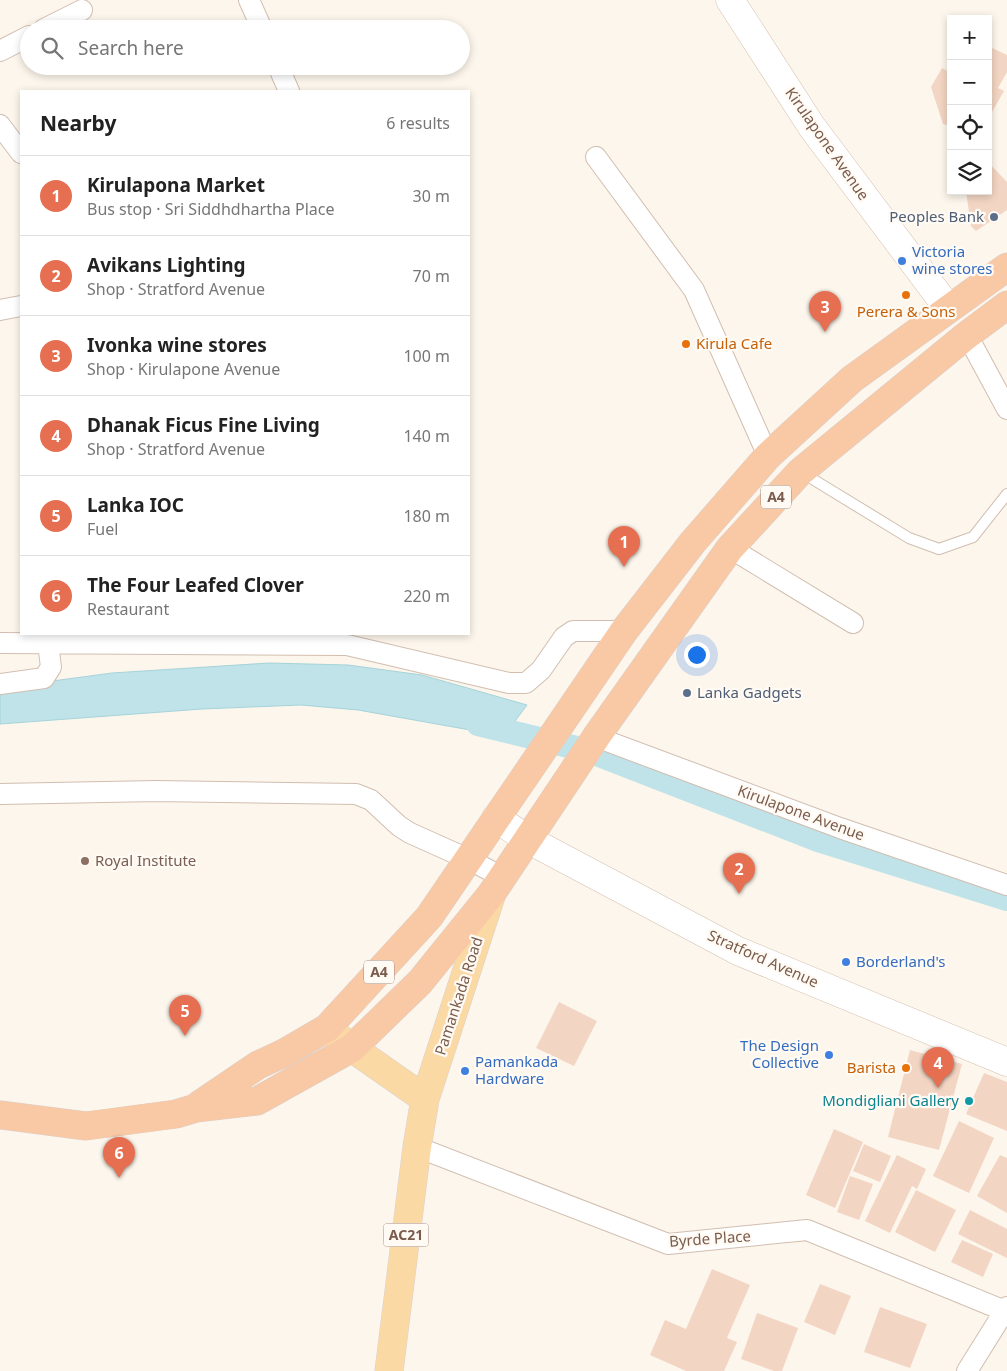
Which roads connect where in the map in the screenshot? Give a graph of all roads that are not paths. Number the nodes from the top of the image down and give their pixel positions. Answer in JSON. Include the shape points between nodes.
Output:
{"nodes":[{"id":1,"x":249,"y":0,"type":"edge"},
{"id":2,"x":730,"y":0,"type":"edge"},
{"id":3,"x":82,"y":10,"type":"dead end"},
{"id":4,"x":62,"y":20,"type":"edge"},
{"id":5,"x":258,"y":20,"type":"edge"},
{"id":6,"x":20,"y":41,"type":"edge"},
{"id":7,"x":0,"y":51,"type":"edge"},
{"id":8,"x":282,"y":75,"type":"edge"},
{"id":9,"x":289,"y":90,"type":"edge"},
{"id":10,"x":0,"y":124,"type":"edge"},
{"id":11,"x":20,"y":152,"type":"edge"},
{"id":12,"x":596,"y":157,"type":"dead end"},
{"id":13,"x":1007,"y":267,"type":"edge"},
{"id":14,"x":1007,"y":305,"type":"edge"},
{"id":15,"x":20,"y":306,"type":"edge"},
{"id":16,"x":948,"y":308,"type":"junction"},
{"id":17,"x":0,"y":310,"type":"edge"},
{"id":18,"x":967,"y":335,"type":"junction"},
{"id":19,"x":1000,"y":384,"type":"edge"},
{"id":20,"x":1007,"y":409,"type":"edge"},
{"id":21,"x":768,"y":456,"type":"junction"},
{"id":22,"x":800,"y":472,"type":"junction"},
{"id":23,"x":1007,"y":494,"type":"edge"},
{"id":24,"x":730,"y":548,"type":"junction"},
{"id":25,"x":853,"y":623,"type":"dead end"},
{"id":26,"x":624,"y":632,"type":"junction"},
{"id":27,"x":348,"y":639,"type":"edge"},
{"id":28,"x":0,"y":643,"type":"edge"},
{"id":29,"x":48,"y":643,"type":"junction"},
{"id":30,"x":0,"y":684,"type":"edge"},
{"id":31,"x":596,"y":737,"type":"junction"},
{"id":32,"x":0,"y":794,"type":"edge"},
{"id":33,"x":496,"y":818,"type":"junction"},
{"id":34,"x":528,"y":839,"type":"junction"},
{"id":35,"x":468,"y":859,"type":"junction"},
{"id":36,"x":497,"y":885,"type":"junction"},
{"id":37,"x":1007,"y":885,"type":"edge"},
{"id":38,"x":327,"y":1028,"type":"junction"},
{"id":39,"x":352,"y":1048,"type":"junction"},
{"id":40,"x":1007,"y":1062,"type":"edge"},
{"id":41,"x":425,"y":1099,"type":"junction"},
{"id":42,"x":196,"y":1108,"type":"junction"},
{"id":43,"x":0,"y":1115,"type":"edge"},
{"id":44,"x":417,"y":1147,"type":"junction"},
{"id":45,"x":1006,"y":1309,"type":"edge"},
{"id":46,"x":389,"y":1371,"type":"edge"},
{"id":47,"x":967,"y":1371,"type":"edge"}],
"edges":[{"from":1,"to":5,"type":"street"},
{"from":2,"to":16,"type":"main road","name":"Kirulapone Avenue","via":[[812,127]]},
{"from":3,"to":4,"type":"street"},
{"from":6,"to":7,"type":"street"},
{"from":8,"to":9,"type":"street"},
{"from":10,"to":11,"type":"street"},
{"from":12,"to":21,"type":"street","via":[[694,290]]},
{"from":13,"to":16,"type":"highway","number":"A4"},
{"from":14,"to":18,"type":"highway","number":"A4"},
{"from":15,"to":17,"type":"street"},
{"from":16,"to":21,"type":"highway","number":"A4","via":[[852,379]]},
{"from":18,"to":19,"type":"street"},
{"from":18,"to":22,"type":"highway","number":"A4"},
{"from":19,"to":20,"type":"street"},
{"from":21,"to":26,"type":"highway","number":"A4","via":[[693,542]]},
{"from":22,"to":23,"type":"lane","via":[[909,538],[939,549],[973,537]]},
{"from":22,"to":24,"type":"highway","number":"A4"},
{"from":24,"to":25,"type":"street"},
{"from":24,"to":31,"type":"highway","number":"A4"},
{"from":26,"to":27,"type":"street","via":[[573,631],[564,637],[541,670],[526,683],[510,682]]},
{"from":26,"to":33,"type":"highway","number":"A4"},
{"from":27,"to":29,"type":"street"},
{"from":28,"to":29,"type":"street"},
{"from":29,"to":30,"type":"street","via":[[51,667],[44,678]]},
{"from":31,"to":34,"type":"highway","number":"A4"},
{"from":31,"to":37,"type":"street","name":"Kirulapone Avenue"},
{"from":32,"to":35,"type":"street","via":[[156,791],[356,794],[372,800],[410,833]]},
{"from":33,"to":34,"type":"main road","name":"Stratford Avenue"},
{"from":33,"to":35,"type":"highway","number":"A4"},
{"from":34,"to":36,"type":"highway","number":"A4"},
{"from":34,"to":40,"type":"main road","name":"Stratford Avenue","via":[[738,951]]},
{"from":35,"to":36,"type":"street"},
{"from":35,"to":38,"type":"highway","number":"A4","via":[[429,917]]},
{"from":36,"to":39,"type":"highway","number":"A4","via":[[420,982]]},
{"from":36,"to":41,"type":"main road","name":"Pamankada Road","number":"AC21"},
{"from":38,"to":39,"type":"main road"},
{"from":38,"to":42,"type":"highway","number":"A4","via":[[258,1065]]},
{"from":39,"to":41,"type":"main road"},
{"from":39,"to":42,"type":"highway","number":"A4","via":[[257,1101]]},
{"from":41,"to":44,"type":"main road","name":"Pamankada Road","number":"AC21"},
{"from":42,"to":43,"type":"highway","number":"A4","via":[[176,1114],[86,1126]]},
{"from":44,"to":45,"type":"street","name":"Byrde Place","via":[[668,1244],[807,1230]]},
{"from":44,"to":46,"type":"main road","name":"Pamankada Road","number":"AC21"},
{"from":45,"to":47,"type":"street"}]}
